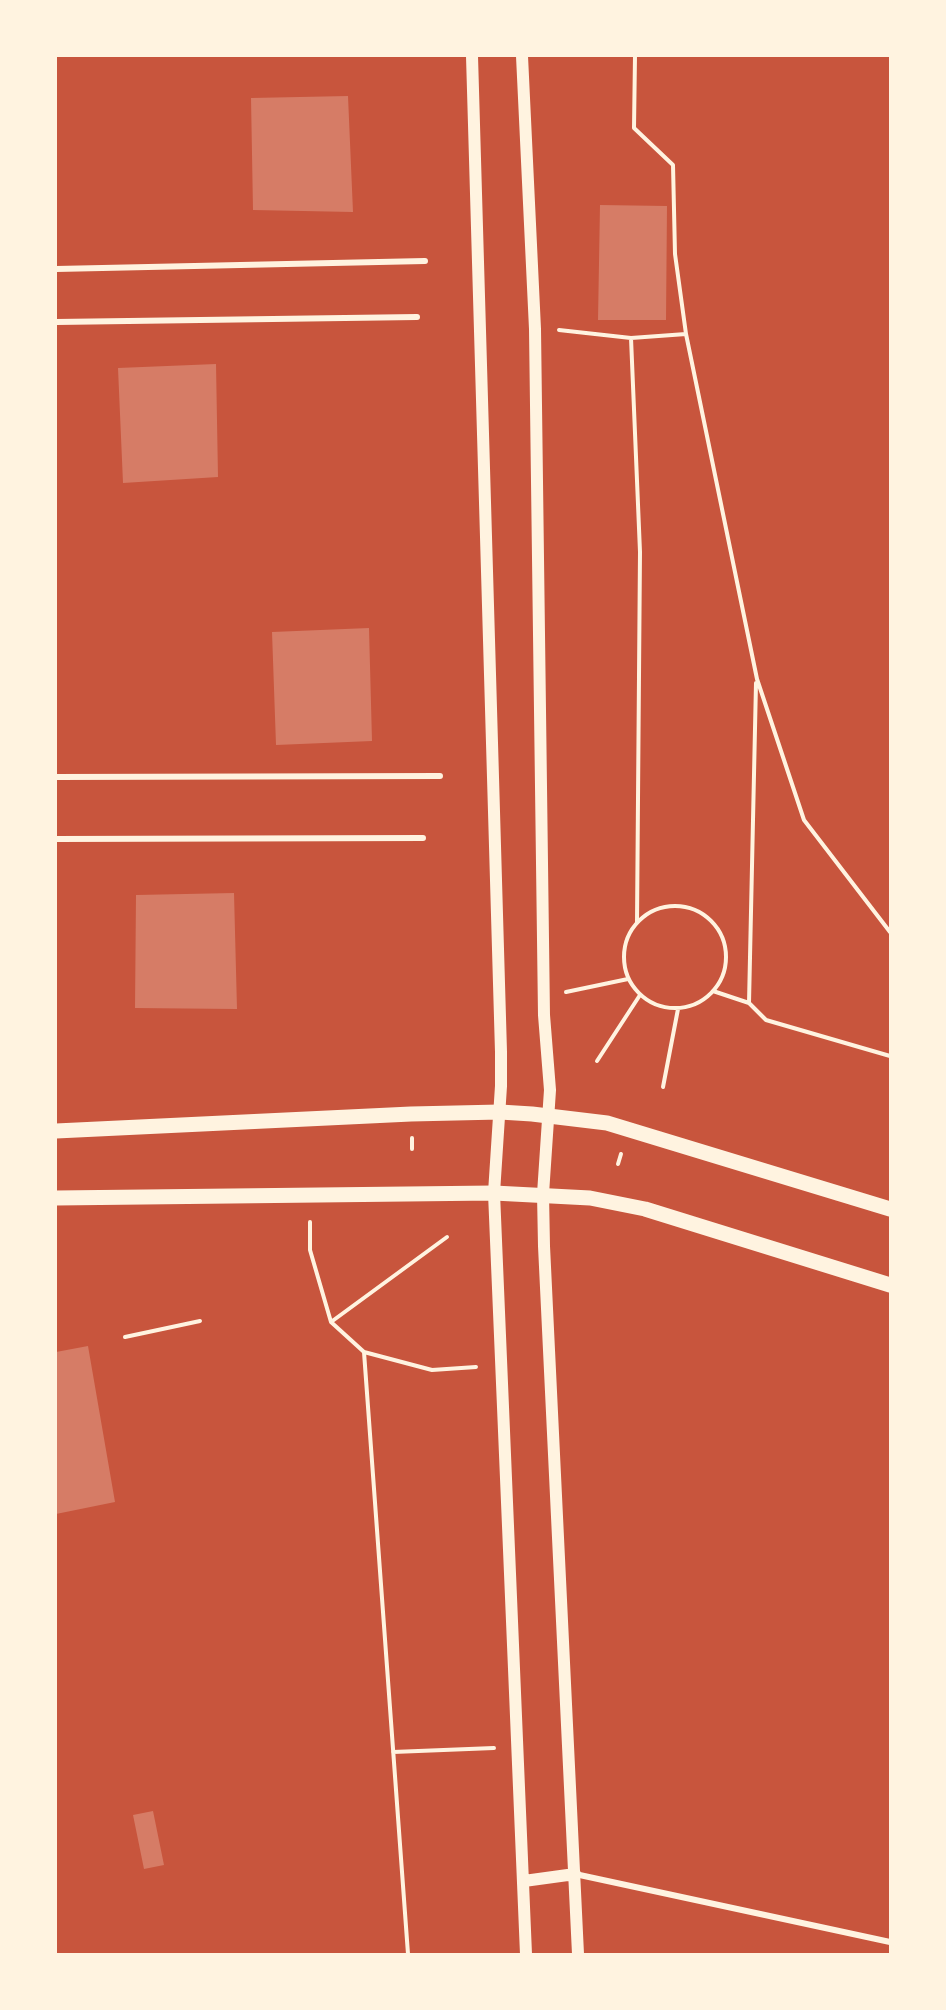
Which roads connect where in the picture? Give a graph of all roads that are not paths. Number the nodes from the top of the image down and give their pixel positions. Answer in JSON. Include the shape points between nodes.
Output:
{"nodes":[{"id":1,"x":472,"y":56,"type":"edge"},
{"id":2,"x":522,"y":56,"type":"edge"},
{"id":3,"x":424,"y":261,"type":"dead end"},
{"id":4,"x":56,"y":269,"type":"edge"},
{"id":5,"x":417,"y":317,"type":"dead end"},
{"id":6,"x":56,"y":322,"type":"edge"},
{"id":7,"x":440,"y":776,"type":"dead end"},
{"id":8,"x":56,"y":777,"type":"edge"},
{"id":9,"x":423,"y":838,"type":"dead end"},
{"id":10,"x":56,"y":839,"type":"edge"},
{"id":11,"x":500,"y":1112,"type":"junction"},
{"id":12,"x":549,"y":1116,"type":"junction"},
{"id":13,"x":56,"y":1131,"type":"edge"},
{"id":14,"x":494,"y":1193,"type":"junction"},
{"id":15,"x":543,"y":1194,"type":"junction"},
{"id":16,"x":56,"y":1198,"type":"edge"},
{"id":17,"x":891,"y":1209,"type":"edge"},
{"id":18,"x":891,"y":1285,"type":"edge"},
{"id":19,"x":575,"y":1874,"type":"junction"},
{"id":20,"x":524,"y":1881,"type":"junction"},
{"id":21,"x":891,"y":1942,"type":"edge"},
{"id":22,"x":526,"y":1954,"type":"edge"},
{"id":23,"x":578,"y":1954,"type":"edge"}],
"edges":[{"from":1,"to":11,"type":"main road"},
{"from":2,"to":12,"type":"main road","via":[[535,329],[544,1015]]},
{"from":3,"to":4,"type":"street"},
{"from":5,"to":6,"type":"street"},
{"from":7,"to":8,"type":"street"},
{"from":9,"to":10,"type":"street"},
{"from":11,"to":12,"type":"main road"},
{"from":11,"to":13,"type":"main road"},
{"from":11,"to":14,"type":"main road"},
{"from":12,"to":15,"type":"main road"},
{"from":12,"to":17,"type":"main road","via":[[607,1123]]},
{"from":14,"to":15,"type":"main road"},
{"from":14,"to":16,"type":"main road"},
{"from":14,"to":20,"type":"main road"},
{"from":15,"to":18,"type":"main road","via":[[591,1198],[645,1209]]},
{"from":15,"to":19,"type":"main road"},
{"from":19,"to":20,"type":"main road"},
{"from":19,"to":21,"type":"street"},
{"from":19,"to":23,"type":"main road"},
{"from":20,"to":22,"type":"main road"}]}
